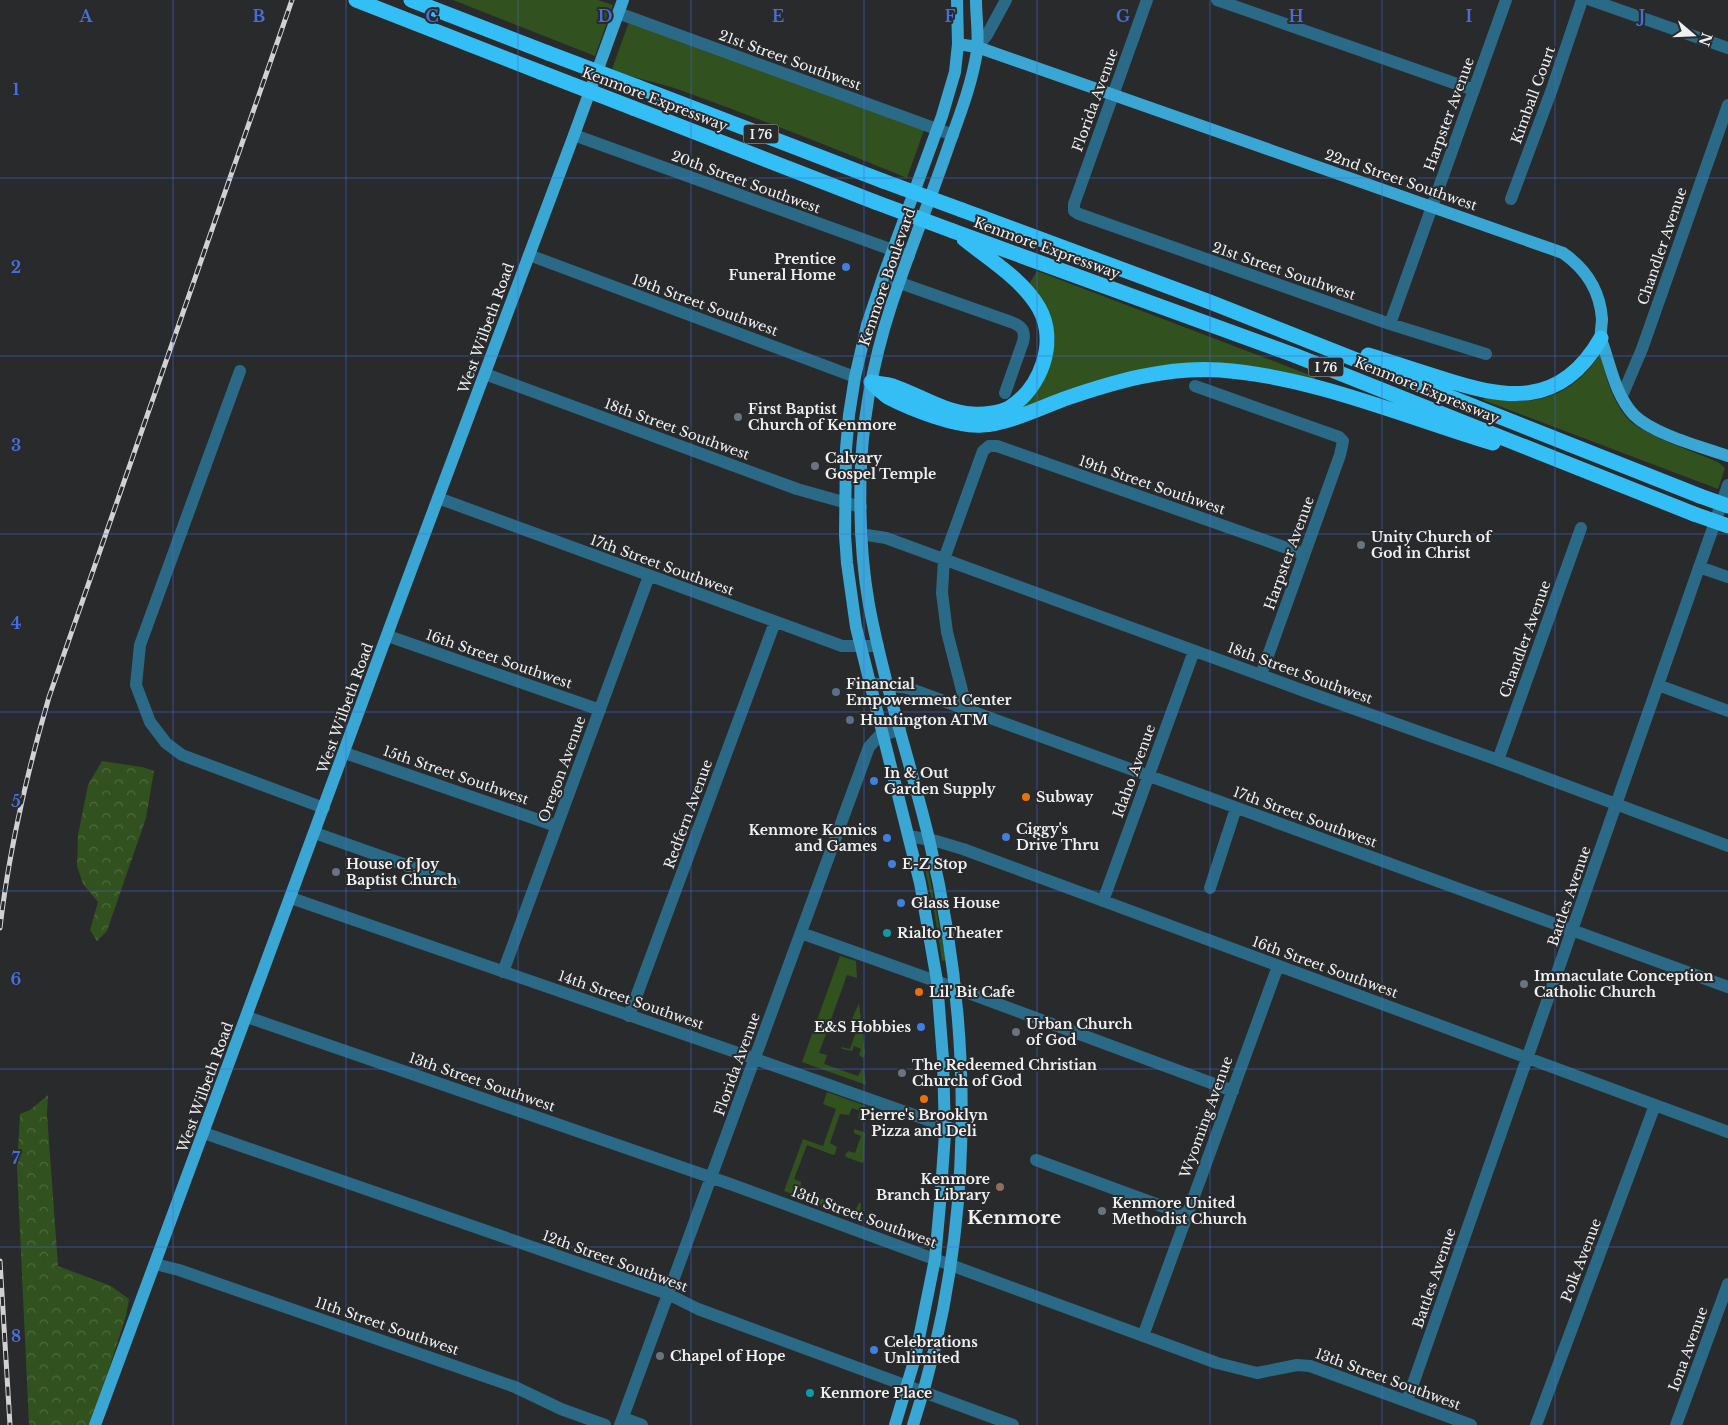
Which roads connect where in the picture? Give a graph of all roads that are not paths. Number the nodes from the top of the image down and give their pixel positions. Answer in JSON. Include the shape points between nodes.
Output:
{"nodes":[{"id":1,"x":356,"y":0,"type":"edge"},
{"id":2,"x":410,"y":0,"type":"edge"},
{"id":3,"x":623,"y":0,"type":"edge"},
{"id":4,"x":957,"y":0,"type":"edge"},
{"id":5,"x":976,"y":0,"type":"edge"},
{"id":6,"x":1006,"y":0,"type":"edge"},
{"id":7,"x":1148,"y":0,"type":"edge"},
{"id":8,"x":1217,"y":0,"type":"edge"},
{"id":9,"x":1506,"y":0,"type":"edge"},
{"id":10,"x":1582,"y":0,"type":"edge"},
{"id":11,"x":1591,"y":0,"type":"edge"},
{"id":12,"x":618,"y":13,"type":"junction"},
{"id":13,"x":958,"y":44,"type":"junction"},
{"id":14,"x":977,"y":48,"type":"junction"},
{"id":15,"x":1728,"y":48,"type":"edge"},
{"id":16,"x":1474,"y":90,"type":"junction"},
{"id":17,"x":1113,"y":95,"type":"junction"},
{"id":18,"x":1728,"y":105,"type":"edge"},
{"id":19,"x":937,"y":130,"type":"junction"},
{"id":20,"x":574,"y":135,"type":"junction"},
{"id":21,"x":953,"y":135,"type":"junction"},
{"id":22,"x":1511,"y":199,"type":"dead end"},
{"id":23,"x":1431,"y":207,"type":"junction"},
{"id":24,"x":1074,"y":211,"type":"joint"},
{"id":25,"x":953,"y":231,"type":"junction"},
{"id":26,"x":893,"y":250,"type":"junction"},
{"id":27,"x":529,"y":255,"type":"junction"},
{"id":28,"x":908,"y":256,"type":"junction"},
{"id":29,"x":882,"y":277,"type":"junction"},
{"id":30,"x":899,"y":282,"type":"junction"},
{"id":31,"x":1210,"y":302,"type":"junction"},
{"id":32,"x":1390,"y":324,"type":"junction"},
{"id":33,"x":1601,"y":338,"type":"junction"},
{"id":34,"x":1486,"y":354,"type":"dead end"},
{"id":35,"x":240,"y":371,"type":"dead end"},
{"id":36,"x":484,"y":374,"type":"junction"},
{"id":37,"x":855,"y":377,"type":"junction"},
{"id":38,"x":871,"y":382,"type":"junction"},
{"id":39,"x":1195,"y":386,"type":"dead end"},
{"id":40,"x":1005,"y":393,"type":"dead end"},
{"id":41,"x":1622,"y":396,"type":"junction"},
{"id":42,"x":1728,"y":456,"type":"edge"},
{"id":43,"x":1595,"y":474,"type":"junction"},
{"id":44,"x":1728,"y":485,"type":"edge"},
{"id":45,"x":438,"y":498,"type":"junction"},
{"id":46,"x":844,"y":503,"type":"junction"},
{"id":47,"x":1728,"y":506,"type":"edge"},
{"id":48,"x":861,"y":508,"type":"junction"},
{"id":49,"x":1728,"y":526,"type":"edge"},
{"id":50,"x":1581,"y":528,"type":"dead end"},
{"id":51,"x":861,"y":534,"type":"junction"},
{"id":52,"x":1304,"y":554,"type":"junction"},
{"id":53,"x":944,"y":559,"type":"junction"},
{"id":54,"x":1699,"y":567,"type":"junction"},
{"id":55,"x":649,"y":576,"type":"junction"},
{"id":56,"x":1728,"y":577,"type":"edge"},
{"id":57,"x":775,"y":622,"type":"junction"},
{"id":58,"x":388,"y":636,"type":"junction"},
{"id":59,"x":878,"y":646,"type":"junction"},
{"id":60,"x":861,"y":647,"type":"junction"},
{"id":61,"x":1194,"y":651,"type":"junction"},
{"id":62,"x":1261,"y":675,"type":"junction"},
{"id":63,"x":870,"y":683,"type":"junction"},
{"id":64,"x":888,"y":685,"type":"junction"},
{"id":65,"x":1658,"y":685,"type":"junction"},
{"id":66,"x":600,"y":710,"type":"junction"},
{"id":67,"x":968,"y":710,"type":"junction"},
{"id":68,"x":1728,"y":711,"type":"edge"},
{"id":69,"x":900,"y":729,"type":"junction"},
{"id":70,"x":883,"y":735,"type":"junction"},
{"id":71,"x":345,"y":753,"type":"junction"},
{"id":72,"x":1498,"y":760,"type":"junction"},
{"id":73,"x":1148,"y":776,"type":"junction"},
{"id":74,"x":1617,"y":804,"type":"junction"},
{"id":75,"x":324,"y":808,"type":"junction"},
{"id":76,"x":1236,"y":808,"type":"junction"},
{"id":77,"x":556,"y":826,"type":"junction"},
{"id":78,"x":315,"y":833,"type":"junction"},
{"id":79,"x":909,"y":836,"type":"junction"},
{"id":80,"x":929,"y":840,"type":"junction"},
{"id":81,"x":1728,"y":846,"type":"edge"},
{"id":82,"x":454,"y":882,"type":"dead end"},
{"id":83,"x":1210,"y":888,"type":"dead end"},
{"id":84,"x":291,"y":898,"type":"junction"},
{"id":85,"x":1103,"y":901,"type":"junction"},
{"id":86,"x":1573,"y":930,"type":"junction"},
{"id":87,"x":801,"y":933,"type":"junction"},
{"id":88,"x":1278,"y":966,"type":"junction"},
{"id":89,"x":503,"y":972,"type":"junction"},
{"id":90,"x":937,"y":981,"type":"junction"},
{"id":91,"x":1728,"y":987,"type":"edge"},
{"id":92,"x":955,"y":988,"type":"junction"},
{"id":93,"x":629,"y":1016,"type":"junction"},
{"id":94,"x":246,"y":1017,"type":"junction"},
{"id":95,"x":1528,"y":1057,"type":"junction"},
{"id":96,"x":755,"y":1058,"type":"junction"},
{"id":97,"x":1232,"y":1091,"type":"junction"},
{"id":98,"x":1655,"y":1105,"type":"junction"},
{"id":99,"x":945,"y":1126,"type":"junction"},
{"id":100,"x":962,"y":1132,"type":"junction"},
{"id":101,"x":1728,"y":1132,"type":"edge"},
{"id":102,"x":204,"y":1133,"type":"junction"},
{"id":103,"x":1036,"y":1160,"type":"dead end"},
{"id":104,"x":711,"y":1178,"type":"junction"},
{"id":105,"x":1186,"y":1215,"type":"junction"},
{"id":106,"x":935,"y":1259,"type":"junction"},
{"id":107,"x":155,"y":1264,"type":"junction"},
{"id":108,"x":951,"y":1264,"type":"junction"},
{"id":109,"x":1728,"y":1284,"type":"edge"},
{"id":110,"x":668,"y":1294,"type":"junction"},
{"id":111,"x":1143,"y":1336,"type":"junction"},
{"id":112,"x":907,"y":1386,"type":"junction"},
{"id":113,"x":924,"y":1392,"type":"junction"},
{"id":114,"x":1407,"y":1401,"type":"junction"},
{"id":115,"x":621,"y":1421,"type":"edge"},
{"id":116,"x":95,"y":1425,"type":"edge"},
{"id":117,"x":605,"y":1425,"type":"edge"},
{"id":118,"x":642,"y":1425,"type":"edge"},
{"id":119,"x":895,"y":1425,"type":"edge"},
{"id":120,"x":913,"y":1425,"type":"edge"},
{"id":121,"x":1013,"y":1425,"type":"edge"},
{"id":122,"x":1471,"y":1425,"type":"edge"},
{"id":123,"x":1536,"y":1425,"type":"edge"},
{"id":124,"x":1676,"y":1425,"type":"edge"}],
"edges":[{"from":1,"to":25,"type":"highway","name":"Kenmore Expressway","number":"I 76","bridge":true},
{"from":2,"to":31,"type":"highway","name":"Kenmore Expressway","number":"I 76","bridge":true},
{"from":3,"to":12,"type":"main road","name":"West Wilbeth Road"},
{"from":4,"to":13,"type":"main road","name":"Kenmore Boulevard"},
{"from":5,"to":14,"type":"main road","name":"Kenmore Boulevard"},
{"from":6,"to":14,"type":"street"},
{"from":7,"to":17,"type":"street","name":"Florida Avenue"},
{"from":8,"to":16,"type":"street"},
{"from":9,"to":16,"type":"street","name":"Harpster Avenue"},
{"from":10,"to":22,"type":"street","name":"Kimball Court"},
{"from":11,"to":15,"type":"street"},
{"from":12,"to":19,"type":"street","name":"21st Street Southwest"},
{"from":12,"to":20,"type":"main road","name":"West Wilbeth Road"},
{"from":13,"to":14,"type":"main road","name":"22nd Street Southwest"},
{"from":13,"to":19,"type":"main road","name":"Kenmore Boulevard","via":[[953,80]]},
{"from":14,"to":17,"type":"main road","name":"22nd Street Southwest"},
{"from":14,"to":21,"type":"main road","name":"Kenmore Boulevard","via":[[967,95]]},
{"from":16,"to":23,"type":"street","name":"Harpster Avenue"},
{"from":17,"to":23,"type":"main road","name":"22nd Street Southwest"},
{"from":17,"to":24,"type":"street","name":"Florida Avenue"},
{"from":18,"to":41,"type":"street","name":"Chandler Avenue","via":[[1642,349]]},
{"from":19,"to":21,"type":"street","name":"21st Street Southwest"},
{"from":19,"to":26,"type":"main road","name":"Kenmore Boulevard"},
{"from":20,"to":26,"type":"street","name":"20th Street Southwest"},
{"from":20,"to":27,"type":"main road","name":"West Wilbeth Road"},
{"from":21,"to":28,"type":"main road","name":"Kenmore Boulevard"},
{"from":23,"to":32,"type":"street","name":"Harpster Avenue"},
{"from":23,"to":33,"type":"main road","name":"22nd Street Southwest","via":[[1562,252],[1575,261],[1592,282],[1597,295],[1602,319]]},
{"from":24,"to":32,"type":"street","name":"21st Street Southwest"},
{"from":25,"to":38,"type":"highway","via":[[1030,293],[1040,310],[1047,340],[1039,375],[1022,398],[1007,409],[971,414],[946,408],[892,386]]},
{"from":25,"to":43,"type":"highway","name":"Kenmore Expressway","number":"I 76","via":[[1294,355]]},
{"from":26,"to":28,"type":"street","name":"20th Street Southwest"},
{"from":26,"to":29,"type":"main road","name":"Kenmore Boulevard"},
{"from":27,"to":36,"type":"main road","name":"West Wilbeth Road"},
{"from":27,"to":37,"type":"street","name":"19th Street Southwest"},
{"from":28,"to":30,"type":"main road","name":"Kenmore Boulevard"},
{"from":29,"to":30,"type":"street"},
{"from":29,"to":37,"type":"main road","name":"Kenmore Boulevard"},
{"from":30,"to":38,"type":"main road","name":"Kenmore Boulevard","via":[[879,343]]},
{"from":30,"to":40,"type":"street","via":[[1023,329],[1025,335]]},
{"from":31,"to":33,"type":"highway","via":[[1474,389],[1496,392],[1520,394],[1552,387],[1580,368]]},
{"from":31,"to":47,"type":"highway","name":"Kenmore Expressway","number":"I 76","bridge":true},
{"from":32,"to":34,"type":"street","name":"21st Street Southwest"},
{"from":33,"to":41,"type":"main road","name":"22nd Street Southwest"},
{"from":35,"to":75,"type":"street","via":[[140,645],[136,685],[150,722],[166,743],[182,755]]},
{"from":36,"to":45,"type":"main road","name":"West Wilbeth Road"},
{"from":36,"to":46,"type":"street","name":"18th Street Southwest","via":[[797,489]]},
{"from":37,"to":38,"type":"main road","name":"19th Street Southwest"},
{"from":37,"to":46,"type":"main road","name":"Kenmore Boulevard","via":[[849,416]]},
{"from":38,"to":43,"type":"highway","via":[[888,396],[933,415],[961,424],[982,426],[1085,392],[1143,377],[1196,370],[1241,372],[1334,391]]},
{"from":38,"to":48,"type":"main road","name":"Kenmore Boulevard","via":[[861,466]]},
{"from":39,"to":52,"type":"street","name":"Harpster Avenue","via":[[1339,437],[1342,441],[1340,455]]},
{"from":41,"to":42,"type":"main road","name":"22nd Street Southwest","via":[[1634,415],[1644,423]]},
{"from":43,"to":49,"type":"highway","name":"Kenmore Expressway","number":"I 76","bridge":true},
{"from":44,"to":54,"type":"street","name":"Battles Avenue"},
{"from":45,"to":55,"type":"street","name":"17th Street Southwest"},
{"from":45,"to":58,"type":"main road","name":"West Wilbeth Road"},
{"from":46,"to":48,"type":"street","name":"18th Street Southwest"},
{"from":46,"to":60,"type":"main road","name":"Kenmore Boulevard","via":[[847,564]]},
{"from":48,"to":51,"type":"main road","name":"Kenmore Boulevard"},
{"from":50,"to":72,"type":"street","name":"Chandler Avenue"},
{"from":51,"to":53,"type":"street","name":"18th Street Southwest","via":[[886,538]]},
{"from":51,"to":59,"type":"main road","name":"Kenmore Boulevard"},
{"from":52,"to":53,"type":"street","name":"19th Street Southwest","via":[[997,446],[989,446],[983,451]]},
{"from":52,"to":62,"type":"street","name":"Harpster Avenue"},
{"from":53,"to":61,"type":"street","name":"18th Street Southwest"},
{"from":53,"to":67,"type":"street","via":[[942,593],[947,632]]},
{"from":54,"to":56,"type":"street"},
{"from":54,"to":65,"type":"street","name":"Battles Avenue"},
{"from":55,"to":57,"type":"street","name":"17th Street Southwest"},
{"from":55,"to":66,"type":"street","name":"Oregon Avenue"},
{"from":57,"to":60,"type":"street","name":"17th Street Southwest","via":[[842,646]]},
{"from":57,"to":93,"type":"street","name":"Redfern Avenue"},
{"from":58,"to":66,"type":"street","name":"16th Street Southwest"},
{"from":58,"to":71,"type":"main road","name":"West Wilbeth Road"},
{"from":59,"to":60,"type":"street","name":"17th Street Southwest"},
{"from":59,"to":64,"type":"main road","name":"Kenmore Boulevard"},
{"from":60,"to":63,"type":"main road","name":"Kenmore Boulevard"},
{"from":61,"to":62,"type":"street","name":"18th Street Southwest"},
{"from":61,"to":73,"type":"street","name":"Idaho Avenue"},
{"from":62,"to":72,"type":"street","name":"18th Street Southwest"},
{"from":63,"to":64,"type":"street","name":"17th Street Southwest"},
{"from":63,"to":70,"type":"main road","name":"Kenmore Boulevard"},
{"from":64,"to":67,"type":"street","name":"17th Street Southwest","via":[[908,688]]},
{"from":64,"to":69,"type":"main road","name":"Kenmore Boulevard"},
{"from":65,"to":68,"type":"street"},
{"from":65,"to":74,"type":"street","name":"Battles Avenue"},
{"from":66,"to":77,"type":"street","name":"Oregon Avenue"},
{"from":67,"to":73,"type":"street","name":"17th Street Southwest"},
{"from":69,"to":70,"type":"street","name":"Florida Avenue"},
{"from":69,"to":80,"type":"main road","name":"Kenmore Boulevard"},
{"from":70,"to":79,"type":"main road","name":"Kenmore Boulevard"},
{"from":70,"to":87,"type":"street","name":"Florida Avenue","via":[[869,747]]},
{"from":71,"to":75,"type":"main road","name":"West Wilbeth Road"},
{"from":71,"to":77,"type":"street","name":"15th Street Southwest"},
{"from":72,"to":74,"type":"street","name":"18th Street Southwest"},
{"from":73,"to":76,"type":"street","name":"17th Street Southwest"},
{"from":73,"to":85,"type":"street","name":"Idaho Avenue"},
{"from":74,"to":81,"type":"street","name":"18th Street Southwest"},
{"from":74,"to":86,"type":"street","name":"Battles Avenue"},
{"from":75,"to":78,"type":"main road","name":"West Wilbeth Road"},
{"from":76,"to":83,"type":"street"},
{"from":76,"to":86,"type":"street","name":"17th Street Southwest"},
{"from":77,"to":89,"type":"street","name":"Oregon Avenue"},
{"from":78,"to":82,"type":"street"},
{"from":78,"to":84,"type":"main road","name":"West Wilbeth Road"},
{"from":79,"to":80,"type":"street","name":"16th Street Southwest"},
{"from":79,"to":90,"type":"main road","name":"Kenmore Boulevard"},
{"from":80,"to":85,"type":"street","name":"16th Street Southwest","via":[[963,849]]},
{"from":80,"to":92,"type":"main road","name":"Kenmore Boulevard"},
{"from":84,"to":89,"type":"street","name":"14th Street Southwest"},
{"from":84,"to":94,"type":"main road","name":"West Wilbeth Road"},
{"from":85,"to":88,"type":"street","name":"16th Street Southwest"},
{"from":86,"to":91,"type":"street","name":"17th Street Southwest"},
{"from":86,"to":95,"type":"street","name":"Battles Avenue"},
{"from":87,"to":90,"type":"street"},
{"from":87,"to":96,"type":"street","name":"Florida Avenue"},
{"from":88,"to":95,"type":"street","name":"16th Street Southwest"},
{"from":88,"to":97,"type":"street","name":"Wyoming Avenue"},
{"from":89,"to":93,"type":"street","name":"14th Street Southwest"},
{"from":90,"to":92,"type":"street"},
{"from":90,"to":99,"type":"main road","name":"Kenmore Boulevard","via":[[944,1059]]},
{"from":92,"to":97,"type":"street"},
{"from":92,"to":100,"type":"main road","name":"Kenmore Boulevard"},
{"from":93,"to":96,"type":"street","name":"14th Street Southwest"},
{"from":94,"to":102,"type":"main road","name":"West Wilbeth Road"},
{"from":94,"to":104,"type":"street","name":"13th Street Southwest"},
{"from":95,"to":98,"type":"street","name":"16th Street Southwest"},
{"from":95,"to":114,"type":"street","name":"Battles Avenue"},
{"from":96,"to":99,"type":"street","name":"14th Street Southwest"},
{"from":96,"to":104,"type":"street","name":"Florida Avenue"},
{"from":97,"to":105,"type":"street","name":"Wyoming Avenue"},
{"from":98,"to":101,"type":"street","name":"16th Street Southwest"},
{"from":98,"to":123,"type":"street","name":"Polk Avenue"},
{"from":99,"to":100,"type":"street","name":"14th Street Southwest"},
{"from":99,"to":106,"type":"main road","name":"Kenmore Boulevard"},
{"from":100,"to":108,"type":"main road","name":"Kenmore Boulevard"},
{"from":102,"to":107,"type":"main road","name":"West Wilbeth Road"},
{"from":102,"to":110,"type":"street","name":"12th Street Southwest"},
{"from":103,"to":105,"type":"street"},
{"from":104,"to":106,"type":"street","name":"13th Street Southwest"},
{"from":104,"to":110,"type":"street","name":"Florida Avenue"},
{"from":105,"to":111,"type":"street","name":"Wyoming Avenue"},
{"from":106,"to":108,"type":"street","name":"13th Street Southwest"},
{"from":106,"to":112,"type":"main road","name":"Kenmore Boulevard"},
{"from":107,"to":116,"type":"main road","name":"West Wilbeth Road"},
{"from":107,"to":117,"type":"street","name":"11th Street Southwest","via":[[515,1386],[561,1409]]},
{"from":108,"to":111,"type":"street","name":"13th Street Southwest"},
{"from":108,"to":113,"type":"main road","name":"Kenmore Boulevard","via":[[938,1338]]},
{"from":109,"to":124,"type":"street","name":"Iona Avenue"},
{"from":110,"to":112,"type":"street","name":"12th Street Southwest","via":[[698,1309]]},
{"from":110,"to":115,"type":"street","name":"Florida Avenue"},
{"from":111,"to":114,"type":"street","name":"13th Street Southwest","via":[[1251,1372],[1310,1366]]},
{"from":112,"to":113,"type":"street","name":"12th Street Southwest"},
{"from":112,"to":119,"type":"main road","name":"Kenmore Boulevard"},
{"from":113,"to":120,"type":"main road","name":"Kenmore Boulevard"},
{"from":113,"to":121,"type":"street","name":"12th Street Southwest"},
{"from":114,"to":122,"type":"street","name":"13th Street Southwest"},
{"from":115,"to":118,"type":"street"}]}
